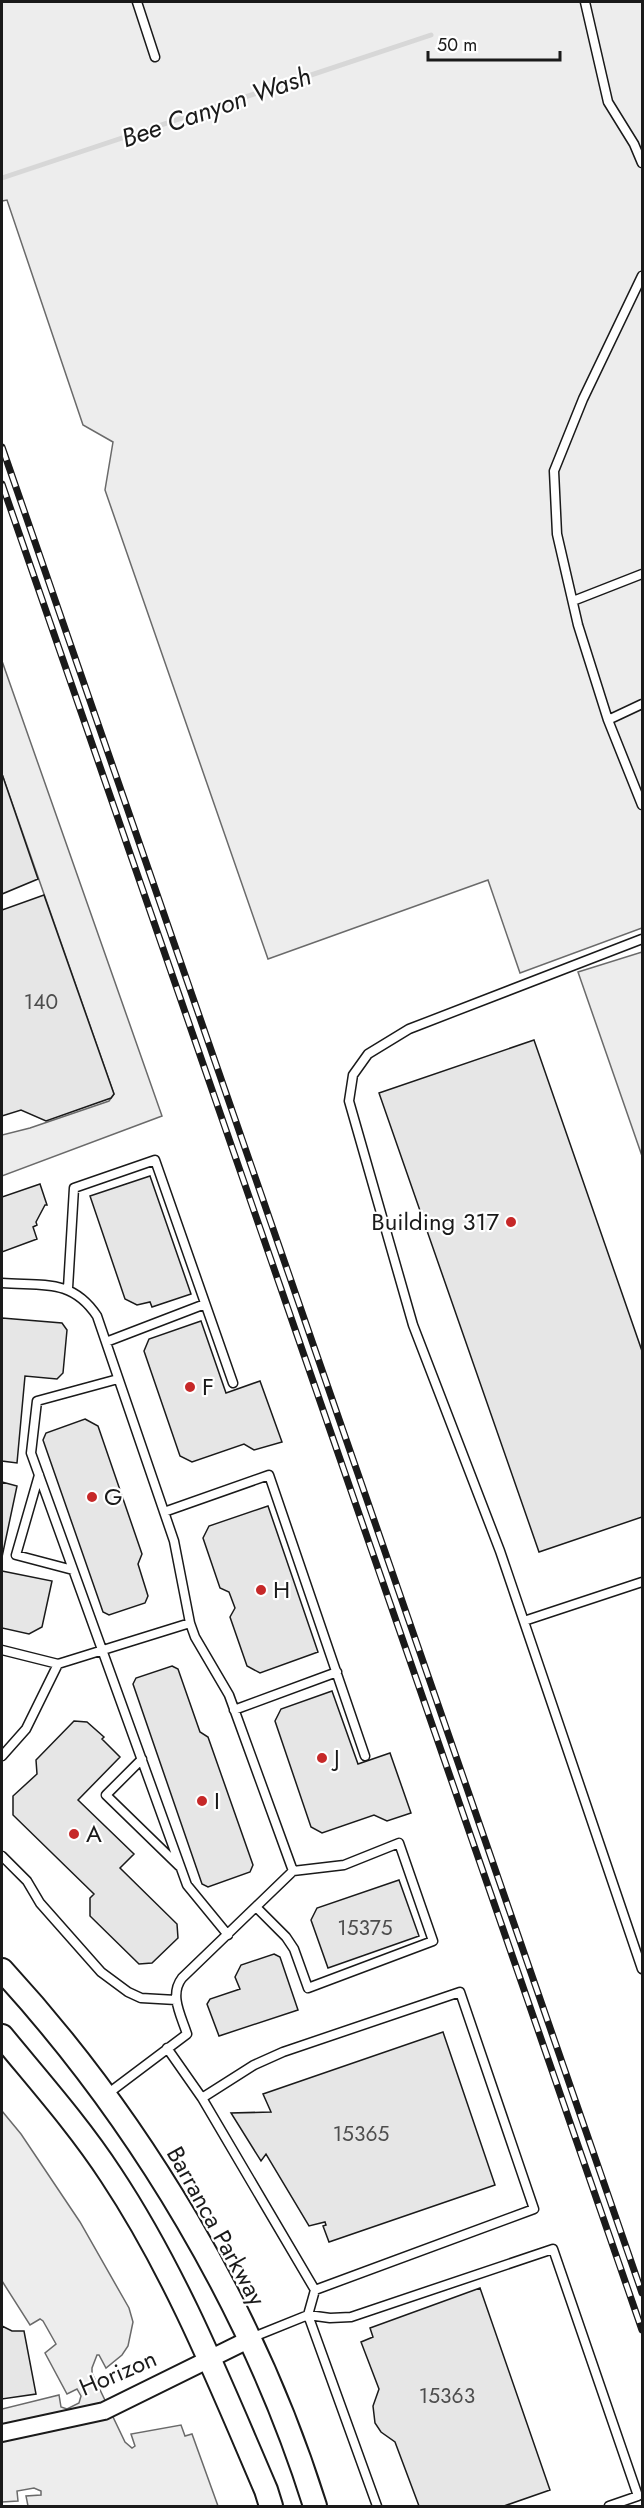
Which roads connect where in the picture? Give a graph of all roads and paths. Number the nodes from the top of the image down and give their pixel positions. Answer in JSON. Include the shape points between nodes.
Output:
{"nodes":[{"id":1,"x":137,"y":2,"type":"edge"},
{"id":2,"x":585,"y":2,"type":"edge"},
{"id":3,"x":155,"y":57,"type":"dead end"},
{"id":4,"x":642,"y":163,"type":"edge"},
{"id":5,"x":642,"y":276,"type":"edge"},
{"id":6,"x":642,"y":574,"type":"edge"},
{"id":7,"x":573,"y":601,"type":"junction"},
{"id":8,"x":642,"y":704,"type":"edge"},
{"id":9,"x":608,"y":720,"type":"junction"},
{"id":10,"x":642,"y":805,"type":"edge"},
{"id":11,"x":642,"y":939,"type":"edge"},
{"id":12,"x":2,"y":1283,"type":"edge"},
{"id":13,"x":68,"y":1288,"type":"junction"},
{"id":14,"x":205,"y":1304,"type":"junction"},
{"id":15,"x":106,"y":1342,"type":"junction"},
{"id":16,"x":118,"y":1379,"type":"junction"},
{"id":17,"x":233,"y":1383,"type":"dead end"},
{"id":18,"x":39,"y":1475,"type":"junction"},
{"id":19,"x":164,"y":1512,"type":"junction"},
{"id":20,"x":73,"y":1570,"type":"junction"},
{"id":21,"x":642,"y":1582,"type":"edge"},
{"id":22,"x":524,"y":1621,"type":"junction"},
{"id":23,"x":190,"y":1623,"type":"junction"},
{"id":24,"x":2,"y":1650,"type":"edge"},
{"id":25,"x":102,"y":1650,"type":"junction"},
{"id":26,"x":58,"y":1664,"type":"junction"},
{"id":27,"x":337,"y":1672,"type":"junction"},
{"id":28,"x":234,"y":1710,"type":"junction"},
{"id":29,"x":2,"y":1756,"type":"edge"},
{"id":30,"x":365,"y":1756,"type":"dead end"},
{"id":31,"x":142,"y":1760,"type":"junction"},
{"id":32,"x":2,"y":1856,"type":"edge"},
{"id":33,"x":180,"y":1867,"type":"junction"},
{"id":34,"x":293,"y":1871,"type":"junction"},
{"id":35,"x":256,"y":1908,"type":"junction"},
{"id":36,"x":228,"y":1935,"type":"junction"},
{"id":37,"x":642,"y":1969,"type":"edge"},
{"id":38,"x":2,"y":1970,"type":"edge"},
{"id":39,"x":176,"y":2000,"type":"junction"},
{"id":40,"x":2,"y":2036,"type":"edge"},
{"id":41,"x":166,"y":2048,"type":"junction"},
{"id":42,"x":105,"y":2097,"type":"junction"},
{"id":43,"x":202,"y":2098,"type":"junction"},
{"id":44,"x":315,"y":2290,"type":"junction"},
{"id":45,"x":308,"y":2315,"type":"junction"},
{"id":46,"x":248,"y":2340,"type":"junction"},
{"id":47,"x":209,"y":2358,"type":"junction"},
{"id":48,"x":2,"y":2433,"type":"edge"},
{"id":49,"x":271,"y":2506,"type":"edge"},
{"id":50,"x":315,"y":2506,"type":"edge"},
{"id":51,"x":377,"y":2506,"type":"edge"},
{"id":52,"x":609,"y":2506,"type":"edge"}],
"edges":[{"from":1,"to":3,"type":"lane"},
{"from":2,"to":4,"type":"lane","via":[[608,102]]},
{"from":5,"to":7,"type":"lane","via":[[554,471],[557,534]]},
{"from":6,"to":7,"type":"lane"},
{"from":7,"to":9,"type":"lane"},
{"from":8,"to":9,"type":"lane"},
{"from":9,"to":10,"type":"lane"},
{"from":11,"to":22,"type":"lane","via":[[409,1029],[368,1054],[352,1075],[350,1101],[413,1325]]},
{"from":12,"to":13,"type":"lane"},
{"from":13,"to":14,"type":"lane","via":[[74,1188],[155,1160]]},
{"from":13,"to":15,"type":"lane","via":[[88,1303]]},
{"from":14,"to":15,"type":"lane"},
{"from":14,"to":17,"type":"lane"},
{"from":15,"to":16,"type":"lane"},
{"from":16,"to":18,"type":"lane","via":[[37,1401],[31,1453]]},
{"from":16,"to":19,"type":"lane"},
{"from":18,"to":20,"type":"lane"},
{"from":18,"to":20,"type":"lane","via":[[16,1555]]},
{"from":19,"to":23,"type":"lane","via":[[174,1541]]},
{"from":19,"to":27,"type":"lane","via":[[269,1475]]},
{"from":20,"to":25,"type":"lane"},
{"from":21,"to":22,"type":"lane"},
{"from":22,"to":37,"type":"lane"},
{"from":23,"to":25,"type":"lane"},
{"from":23,"to":28,"type":"lane"},
{"from":24,"to":26,"type":"lane"},
{"from":25,"to":26,"type":"lane"},
{"from":25,"to":31,"type":"lane"},
{"from":26,"to":29,"type":"lane","via":[[31,1720]]},
{"from":27,"to":28,"type":"lane"},
{"from":27,"to":30,"type":"lane"},
{"from":28,"to":34,"type":"lane"},
{"from":31,"to":33,"type":"lane"},
{"from":31,"to":33,"type":"lane","via":[[106,1795]]},
{"from":32,"to":39,"type":"lane","via":[[100,1972],[141,1998]]},
{"from":33,"to":36,"type":"lane","via":[[187,1885]]},
{"from":34,"to":35,"type":"lane"},
{"from":34,"to":35,"type":"lane","via":[[344,1865],[399,1844],[433,1941],[308,1988],[294,1949]]},
{"from":35,"to":36,"type":"lane"},
{"from":36,"to":39,"type":"lane","via":[[182,1978],[175,1987]]},
{"from":38,"to":42,"type":"main road","name":"Barranca Parkway","via":[[83,2065]]},
{"from":39,"to":41,"type":"lane","via":[[187,2034]]},
{"from":40,"to":47,"type":"main road","via":[[78,2128],[113,2178],[159,2253]]},
{"from":41,"to":42,"type":"lane"},
{"from":41,"to":43,"type":"lane"},
{"from":42,"to":46,"type":"main road","name":"Barranca Parkway","via":[[190,2224]]},
{"from":43,"to":44,"type":"lane"},
{"from":43,"to":44,"type":"lane","via":[[254,2065],[283,2052],[460,1992],[534,2209]]},
{"from":44,"to":45,"type":"lane"},
{"from":45,"to":46,"type":"lane"},
{"from":45,"to":51,"type":"lane"},
{"from":45,"to":52,"type":"lane","via":[[351,2317],[553,2248],[638,2496]]},
{"from":46,"to":47,"type":"street","name":"Horizon"},
{"from":46,"to":50,"type":"main road","name":"Barranca Parkway"},
{"from":47,"to":48,"type":"street","name":"Horizon","via":[[104,2411]]},
{"from":47,"to":49,"type":"main road"}]}
